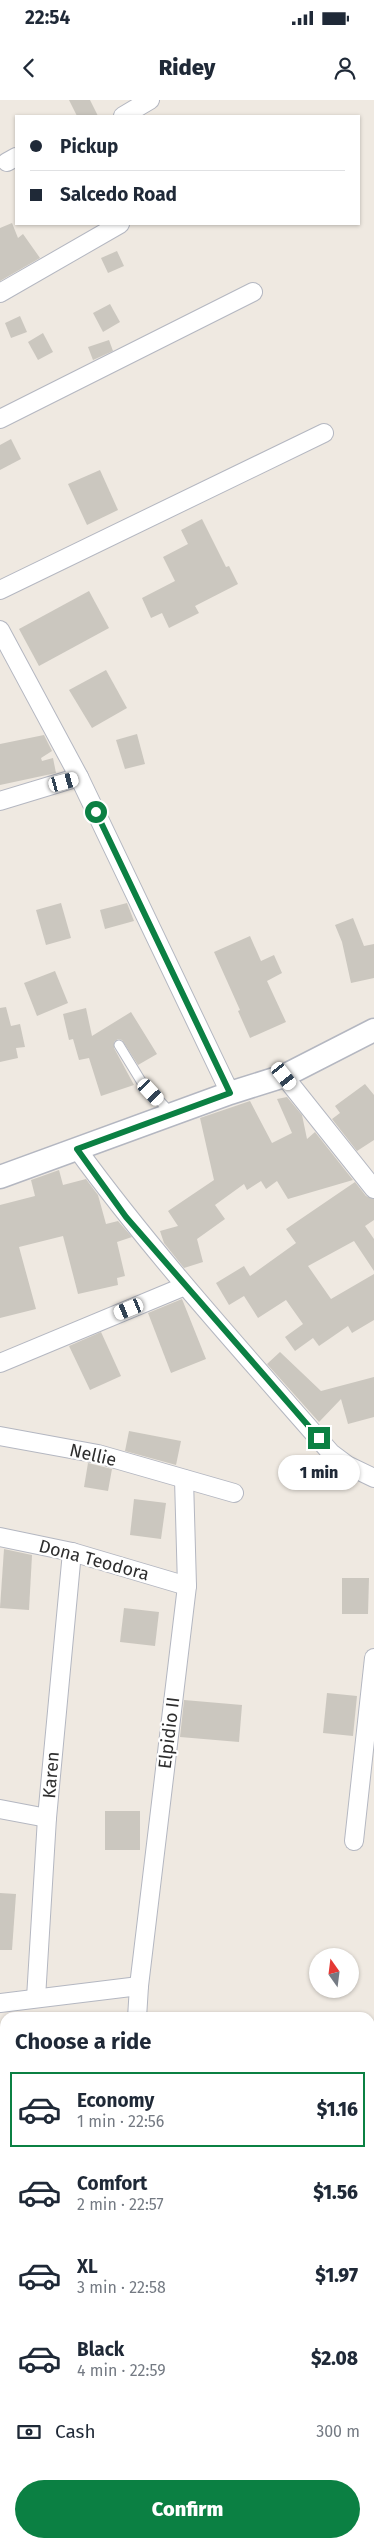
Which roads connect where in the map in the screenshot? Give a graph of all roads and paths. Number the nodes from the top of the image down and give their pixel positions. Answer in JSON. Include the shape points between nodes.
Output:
{"nodes":[{"id":1,"x":150,"y":100,"type":"edge"},
{"id":2,"x":127,"y":115,"type":"edge"},
{"id":3,"x":118,"y":225,"type":"edge"},
{"id":4,"x":253,"y":292,"type":"dead end"},
{"id":5,"x":0,"y":293,"type":"edge"},
{"id":6,"x":0,"y":419,"type":"edge"},
{"id":7,"x":324,"y":433,"type":"dead end"},
{"id":8,"x":0,"y":590,"type":"edge"},
{"id":9,"x":0,"y":630,"type":"edge"},
{"id":10,"x":79,"y":777,"type":"junction"},
{"id":11,"x":0,"y":801,"type":"edge"},
{"id":12,"x":374,"y":1030,"type":"edge"},
{"id":13,"x":119,"y":1046,"type":"dead end"},
{"id":14,"x":284,"y":1076,"type":"junction"},
{"id":15,"x":230,"y":1093,"type":"junction"},
{"id":16,"x":172,"y":1114,"type":"junction"},
{"id":17,"x":77,"y":1149,"type":"junction"},
{"id":18,"x":0,"y":1177,"type":"edge"},
{"id":19,"x":374,"y":1189,"type":"edge"},
{"id":20,"x":185,"y":1286,"type":"junction"},
{"id":21,"x":0,"y":1363,"type":"edge"},
{"id":22,"x":0,"y":1436,"type":"edge"},
{"id":23,"x":374,"y":1478,"type":"edge"},
{"id":24,"x":184,"y":1479,"type":"junction"},
{"id":25,"x":234,"y":1493,"type":"dead end"},
{"id":26,"x":0,"y":1537,"type":"edge"},
{"id":27,"x":72,"y":1552,"type":"junction"},
{"id":28,"x":186,"y":1586,"type":"junction"},
{"id":29,"x":374,"y":1658,"type":"edge"},
{"id":30,"x":0,"y":1809,"type":"edge"},
{"id":31,"x":47,"y":1818,"type":"junction"},
{"id":32,"x":354,"y":1841,"type":"dead end"},
{"id":33,"x":139,"y":1986,"type":"junction"},
{"id":34,"x":36,"y":1998,"type":"junction"},
{"id":35,"x":0,"y":2003,"type":"edge"},
{"id":36,"x":137,"y":2012,"type":"edge"}],
"edges":[{"from":1,"to":2,"type":"street"},
{"from":3,"to":5,"type":"street"},
{"from":4,"to":6,"type":"street"},
{"from":7,"to":8,"type":"street"},
{"from":9,"to":10,"type":"street"},
{"from":10,"to":11,"type":"street"},
{"from":10,"to":15,"type":"street"},
{"from":12,"to":14,"type":"street"},
{"from":13,"to":16,"type":"lane","via":[[141,1080]]},
{"from":14,"to":15,"type":"street"},
{"from":14,"to":19,"type":"street"},
{"from":15,"to":16,"type":"street"},
{"from":16,"to":17,"type":"street"},
{"from":17,"to":18,"type":"street"},
{"from":17,"to":20,"type":"street","via":[[126,1217]]},
{"from":20,"to":21,"type":"street"},
{"from":20,"to":23,"type":"street","via":[[331,1453]]},
{"from":22,"to":24,"type":"street","name":"Nellie","via":[[98,1454]]},
{"from":24,"to":25,"type":"street","name":"Nellie"},
{"from":24,"to":28,"type":"street","name":"Elpidio II"},
{"from":26,"to":27,"type":"street","name":"Dona Teodora"},
{"from":27,"to":28,"type":"street","name":"Dona Teodora"},
{"from":27,"to":31,"type":"street","name":"Karen"},
{"from":28,"to":33,"type":"street","name":"Elpidio II"},
{"from":29,"to":32,"type":"street"},
{"from":30,"to":31,"type":"street"},
{"from":31,"to":34,"type":"street","name":"Karen"},
{"from":33,"to":34,"type":"street"},
{"from":33,"to":36,"type":"street","name":"Elpidio II"},
{"from":34,"to":35,"type":"street"}]}
